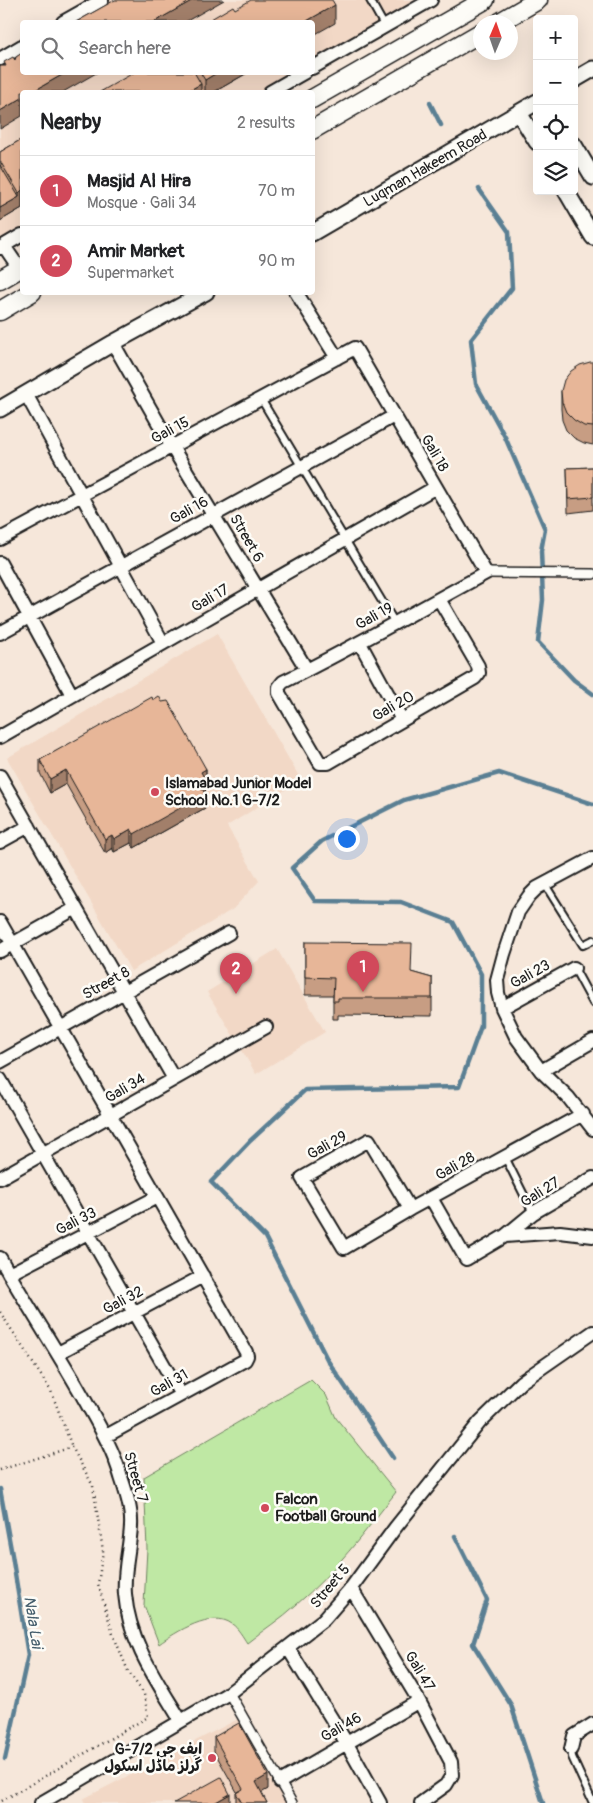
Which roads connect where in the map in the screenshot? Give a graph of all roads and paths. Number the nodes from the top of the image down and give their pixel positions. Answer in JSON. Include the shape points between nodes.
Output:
{"nodes":[{"id":1,"x":102,"y":0,"type":"edge"},
{"id":2,"x":370,"y":0,"type":"edge"},
{"id":3,"x":431,"y":0,"type":"edge"},
{"id":4,"x":538,"y":0,"type":"edge"},
{"id":5,"x":480,"y":3,"type":"edge"},
{"id":6,"x":512,"y":15,"type":"edge"},
{"id":7,"x":67,"y":20,"type":"edge"},
{"id":8,"x":385,"y":27,"type":"junction"},
{"id":9,"x":473,"y":38,"type":"edge"},
{"id":10,"x":20,"y":47,"type":"edge"},
{"id":11,"x":0,"y":59,"type":"edge"},
{"id":12,"x":315,"y":66,"type":"edge"},
{"id":13,"x":593,"y":69,"type":"edge"},
{"id":14,"x":300,"y":75,"type":"edge"},
{"id":15,"x":578,"y":78,"type":"edge"},
{"id":16,"x":274,"y":90,"type":"edge"},
{"id":17,"x":315,"y":98,"type":"edge"},
{"id":18,"x":533,"y":104,"type":"edge"},
{"id":19,"x":519,"y":113,"type":"junction"},
{"id":20,"x":315,"y":128,"type":"edge"},
{"id":21,"x":533,"y":136,"type":"edge"},
{"id":22,"x":577,"y":150,"type":"edge"},
{"id":23,"x":593,"y":177,"type":"edge"},
{"id":24,"x":568,"y":195,"type":"edge"},
{"id":25,"x":315,"y":231,"type":"edge"},
{"id":26,"x":20,"y":236,"type":"edge"},
{"id":27,"x":593,"y":237,"type":"edge"},
{"id":28,"x":2,"y":247,"type":"edge"},
{"id":29,"x":20,"y":282,"type":"edge"},
{"id":30,"x":201,"y":295,"type":"edge"},
{"id":31,"x":298,"y":295,"type":"edge"},
{"id":32,"x":0,"y":311,"type":"edge"},
{"id":33,"x":113,"y":343,"type":"junction"},
{"id":34,"x":355,"y":348,"type":"joint"},
{"id":35,"x":337,"y":358,"type":"junction"},
{"id":36,"x":26,"y":394,"type":"junction"},
{"id":37,"x":261,"y":399,"type":"junction"},
{"id":38,"x":0,"y":409,"type":"edge"},
{"id":39,"x":394,"y":416,"type":"junction"},
{"id":40,"x":172,"y":447,"type":"junction"},
{"id":41,"x":302,"y":467,"type":"junction"},
{"id":42,"x":436,"y":487,"type":"junction"},
{"id":43,"x":82,"y":495,"type":"junction"},
{"id":44,"x":215,"y":515,"type":"junction"},
{"id":45,"x":2,"y":535,"type":"edge"},
{"id":46,"x":345,"y":539,"type":"junction"},
{"id":47,"x":0,"y":563,"type":"edge"},
{"id":48,"x":121,"y":566,"type":"junction"},
{"id":49,"x":486,"y":573,"type":"junction"},
{"id":50,"x":593,"y":574,"type":"edge"},
{"id":51,"x":257,"y":589,"type":"junction"},
{"id":52,"x":439,"y":599,"type":"junction"},
{"id":53,"x":30,"y":617,"type":"junction"},
{"id":54,"x":395,"y":622,"type":"junction"},
{"id":55,"x":0,"y":633,"type":"edge"},
{"id":56,"x":163,"y":643,"type":"junction"},
{"id":57,"x":360,"y":643,"type":"junction"},
{"id":58,"x":307,"y":670,"type":"junction"},
{"id":59,"x":72,"y":695,"type":"junction"},
{"id":60,"x":402,"y":720,"type":"junction"},
{"id":61,"x":0,"y":737,"type":"edge"},
{"id":62,"x":320,"y":763,"type":"joint"},
{"id":63,"x":0,"y":776,"type":"edge"},
{"id":64,"x":29,"y":826,"type":"junction"},
{"id":65,"x":0,"y":842,"type":"edge"},
{"id":66,"x":593,"y":858,"type":"edge"},
{"id":67,"x":544,"y":883,"type":"junction"},
{"id":68,"x":76,"y":908,"type":"junction"},
{"id":69,"x":0,"y":922,"type":"edge"},
{"id":70,"x":229,"y":933,"type":"dead end"},
{"id":71,"x":593,"y":940,"type":"edge"},
{"id":72,"x":13,"y":944,"type":"junction"},
{"id":73,"x":0,"y":951,"type":"edge"},
{"id":74,"x":574,"y":968,"type":"joint"},
{"id":75,"x":124,"y":992,"type":"junction"},
{"id":76,"x":593,"y":1002,"type":"edge"},
{"id":77,"x":502,"y":1008,"type":"junction"},
{"id":78,"x":266,"y":1027,"type":"dead end"},
{"id":79,"x":61,"y":1028,"type":"junction"},
{"id":80,"x":593,"y":1040,"type":"edge"},
{"id":81,"x":0,"y":1062,"type":"edge"},
{"id":82,"x":541,"y":1071,"type":"junction"},
{"id":83,"x":174,"y":1079,"type":"junction"},
{"id":84,"x":0,"y":1080,"type":"edge"},
{"id":85,"x":583,"y":1114,"type":"junction"},
{"id":86,"x":111,"y":1115,"type":"junction"},
{"id":87,"x":593,"y":1129,"type":"edge"},
{"id":88,"x":42,"y":1154,"type":"junction"},
{"id":89,"x":505,"y":1157,"type":"junction"},
{"id":90,"x":0,"y":1178,"type":"edge"},
{"id":91,"x":593,"y":1178,"type":"edge"},
{"id":92,"x":157,"y":1197,"type":"junction"},
{"id":93,"x":430,"y":1198,"type":"junction"},
{"id":94,"x":410,"y":1209,"type":"junction"},
{"id":95,"x":533,"y":1213,"type":"junction"},
{"id":96,"x":88,"y":1233,"type":"junction"},
{"id":97,"x":505,"y":1236,"type":"junction"},
{"id":98,"x":593,"y":1236,"type":"edge"},
{"id":99,"x":344,"y":1248,"type":"joint"},
{"id":100,"x":0,"y":1258,"type":"edge"},
{"id":101,"x":9,"y":1274,"type":"junction"},
{"id":102,"x":203,"y":1276,"type":"junction"},
{"id":103,"x":0,"y":1312,"type":"edge"},
{"id":104,"x":134,"y":1313,"type":"junction"},
{"id":105,"x":593,"y":1332,"type":"edge"},
{"id":106,"x":58,"y":1353,"type":"junction"},
{"id":107,"x":181,"y":1396,"type":"junction"},
{"id":108,"x":106,"y":1436,"type":"junction"},
{"id":109,"x":72,"y":1447,"type":"junction"},
{"id":110,"x":0,"y":1470,"type":"edge"},
{"id":111,"x":351,"y":1588,"type":"junction"},
{"id":112,"x":288,"y":1648,"type":"junction"},
{"id":113,"x":229,"y":1693,"type":"junction"},
{"id":114,"x":419,"y":1701,"type":"junction"},
{"id":115,"x":181,"y":1721,"type":"junction"},
{"id":116,"x":593,"y":1724,"type":"edge"},
{"id":117,"x":346,"y":1742,"type":"junction"},
{"id":118,"x":571,"y":1748,"type":"joint"},
{"id":119,"x":280,"y":1782,"type":"junction"},
{"id":120,"x":0,"y":1802,"type":"edge"},
{"id":121,"x":41,"y":1803,"type":"edge"},
{"id":122,"x":292,"y":1803,"type":"edge"},
{"id":123,"x":380,"y":1803,"type":"edge"},
{"id":124,"x":421,"y":1803,"type":"edge"},
{"id":125,"x":593,"y":1803,"type":"edge"}],
"edges":[{"from":1,"to":7,"type":"street"},
{"from":2,"to":8,"type":"lane"},
{"from":3,"to":8,"type":"street"},
{"from":4,"to":6,"type":"main road"},
{"from":5,"to":17,"type":"main road"},
{"from":8,"to":12,"type":"street"},
{"from":9,"to":20,"type":"main road"},
{"from":10,"to":11,"type":"street"},
{"from":13,"to":15,"type":"street"},
{"from":14,"to":16,"type":"street"},
{"from":18,"to":19,"type":"street","name":"Luqman Hakeem Road"},
{"from":19,"to":21,"type":"street"},
{"from":19,"to":25,"type":"street","name":"Luqman Hakeem Road"},
{"from":22,"to":23,"type":"street"},
{"from":24,"to":27,"type":"street"},
{"from":26,"to":28,"type":"street"},
{"from":28,"to":29,"type":"street"},
{"from":29,"to":32,"type":"main road"},
{"from":30,"to":33,"type":"street"},
{"from":31,"to":35,"type":"street"},
{"from":33,"to":36,"type":"street"},
{"from":33,"to":40,"type":"street","name":"Street 6"},
{"from":34,"to":35,"type":"street","name":"Gali 15"},
{"from":34,"to":39,"type":"street","name":"Gali 18"},
{"from":35,"to":37,"type":"street","name":"Gali 15"},
{"from":36,"to":38,"type":"street"},
{"from":36,"to":43,"type":"street"},
{"from":37,"to":40,"type":"street","name":"Gali 15"},
{"from":37,"to":41,"type":"lane"},
{"from":39,"to":41,"type":"street","name":"Gali 16"},
{"from":39,"to":42,"type":"street","name":"Gali 18"},
{"from":40,"to":43,"type":"street","name":"Gali 15"},
{"from":40,"to":44,"type":"street","name":"Street 6"},
{"from":41,"to":44,"type":"street","name":"Gali 16"},
{"from":41,"to":46,"type":"lane"},
{"from":42,"to":46,"type":"street","name":"Gali 17"},
{"from":42,"to":49,"type":"street","name":"Gali 18"},
{"from":43,"to":45,"type":"street","name":"Gali 15"},
{"from":43,"to":48,"type":"street"},
{"from":44,"to":48,"type":"street","name":"Gali 16"},
{"from":44,"to":51,"type":"street","name":"Street 6"},
{"from":46,"to":51,"type":"street","name":"Gali 17"},
{"from":46,"to":54,"type":"lane"},
{"from":47,"to":53,"type":"street"},
{"from":48,"to":53,"type":"street","name":"Gali 16"},
{"from":48,"to":56,"type":"street"},
{"from":49,"to":50,"type":"street"},
{"from":49,"to":52,"type":"street","name":"Gali 19"},
{"from":51,"to":56,"type":"street","name":"Gali 17"},
{"from":51,"to":58,"type":"street","name":"Street 6"},
{"from":52,"to":54,"type":"street","name":"Gali 19"},
{"from":52,"to":60,"type":"street","name":"Gali 20","via":[[479,673]]},
{"from":53,"to":55,"type":"street","name":"Gali 16"},
{"from":53,"to":59,"type":"street"},
{"from":54,"to":57,"type":"street","name":"Gali 19"},
{"from":56,"to":59,"type":"street","name":"Gali 17"},
{"from":57,"to":58,"type":"street","name":"Gali 19"},
{"from":57,"to":60,"type":"street"},
{"from":58,"to":62,"type":"street","name":"Gali 19","via":[[278,687]]},
{"from":59,"to":61,"type":"street","name":"Gali 17"},
{"from":60,"to":62,"type":"street","name":"Gali 20","via":[[328,762]]},
{"from":63,"to":64,"type":"street"},
{"from":64,"to":65,"type":"street"},
{"from":64,"to":68,"type":"street"},
{"from":66,"to":67,"type":"street"},
{"from":67,"to":71,"type":"lane","via":[[583,945]]},
{"from":67,"to":77,"type":"street","via":[[536,888],[518,912],[497,980]]},
{"from":68,"to":72,"type":"street"},
{"from":68,"to":75,"type":"street"},
{"from":69,"to":72,"type":"street"},
{"from":70,"to":75,"type":"street","name":"Street 8"},
{"from":72,"to":73,"type":"street"},
{"from":72,"to":79,"type":"street"},
{"from":74,"to":76,"type":"lane"},
{"from":74,"to":77,"type":"street","name":"Gali 23"},
{"from":75,"to":79,"type":"street","name":"Street 8"},
{"from":75,"to":83,"type":"street"},
{"from":77,"to":82,"type":"street","via":[[516,1038]]},
{"from":78,"to":83,"type":"street","name":"Gali 34"},
{"from":79,"to":81,"type":"street","name":"Street 8"},
{"from":79,"to":86,"type":"street"},
{"from":80,"to":82,"type":"street"},
{"from":82,"to":85,"type":"street"},
{"from":83,"to":86,"type":"street","name":"Gali 34"},
{"from":84,"to":88,"type":"street"},
{"from":85,"to":87,"type":"street"},
{"from":85,"to":89,"type":"street","name":"Gali 28"},
{"from":86,"to":88,"type":"street","name":"Gali 34"},
{"from":86,"to":92,"type":"street"},
{"from":88,"to":90,"type":"street","name":"Gali 34"},
{"from":88,"to":96,"type":"street"},
{"from":89,"to":93,"type":"street","name":"Gali 28"},
{"from":89,"to":95,"type":"lane"},
{"from":91,"to":95,"type":"street","name":"Gali 27"},
{"from":92,"to":96,"type":"street","name":"Gali 33"},
{"from":92,"to":102,"type":"street"},
{"from":93,"to":94,"type":"street","name":"Gali 28"},
{"from":93,"to":97,"type":"street","name":"Gali 27","via":[[466,1259]]},
{"from":94,"to":99,"type":"street","name":"Gali 28"},
{"from":94,"to":99,"type":"street","name":"Gali 29","via":[[369,1140],[302,1178]]},
{"from":95,"to":97,"type":"street","name":"Gali 27"},
{"from":96,"to":101,"type":"street","name":"Gali 33"},
{"from":96,"to":104,"type":"street"},
{"from":97,"to":98,"type":"street","name":"Gali 27","via":[[560,1232]]},
{"from":100,"to":101,"type":"street","name":"Street 7"},
{"from":101,"to":106,"type":"street","name":"Street 7"},
{"from":102,"to":104,"type":"street","name":"Gali 32"},
{"from":102,"to":107,"type":"street","name":"Gali 31","via":[[247,1356]]},
{"from":103,"to":109,"type":"path","via":[[51,1391]]},
{"from":104,"to":106,"type":"street","name":"Gali 32"},
{"from":104,"to":107,"type":"street"},
{"from":105,"to":111,"type":"street","name":"Street 5","via":[[521,1382],[480,1422]]},
{"from":106,"to":108,"type":"street","name":"Street 7"},
{"from":107,"to":108,"type":"street","name":"Gali 31"},
{"from":108,"to":115,"type":"street","name":"Street 7","via":[[122,1478],[131,1524],[125,1573],[128,1613],[135,1640]]},
{"from":109,"to":110,"type":"path"},
{"from":109,"to":120,"type":"path","via":[[93,1486],[103,1551],[98,1584],[128,1671],[144,1694],[148,1717]]},
{"from":111,"to":112,"type":"street","name":"Street 5","via":[[324,1619]]},
{"from":111,"to":114,"type":"street","name":"Gali 47"},
{"from":112,"to":113,"type":"street","name":"Street 5"},
{"from":112,"to":117,"type":"street"},
{"from":113,"to":115,"type":"street","name":"Street 5"},
{"from":113,"to":119,"type":"street"},
{"from":114,"to":117,"type":"street","name":"Gali 46"},
{"from":114,"to":124,"type":"street","name":"Gali 47","via":[[451,1762],[452,1774],[446,1785]]},
{"from":115,"to":121,"type":"street","name":"Street 5"},
{"from":116,"to":118,"type":"street","via":[[574,1736]]},
{"from":117,"to":119,"type":"street","name":"Gali 46"},
{"from":117,"to":123,"type":"street"},
{"from":118,"to":125,"type":"lane"},
{"from":119,"to":122,"type":"street"}]}
